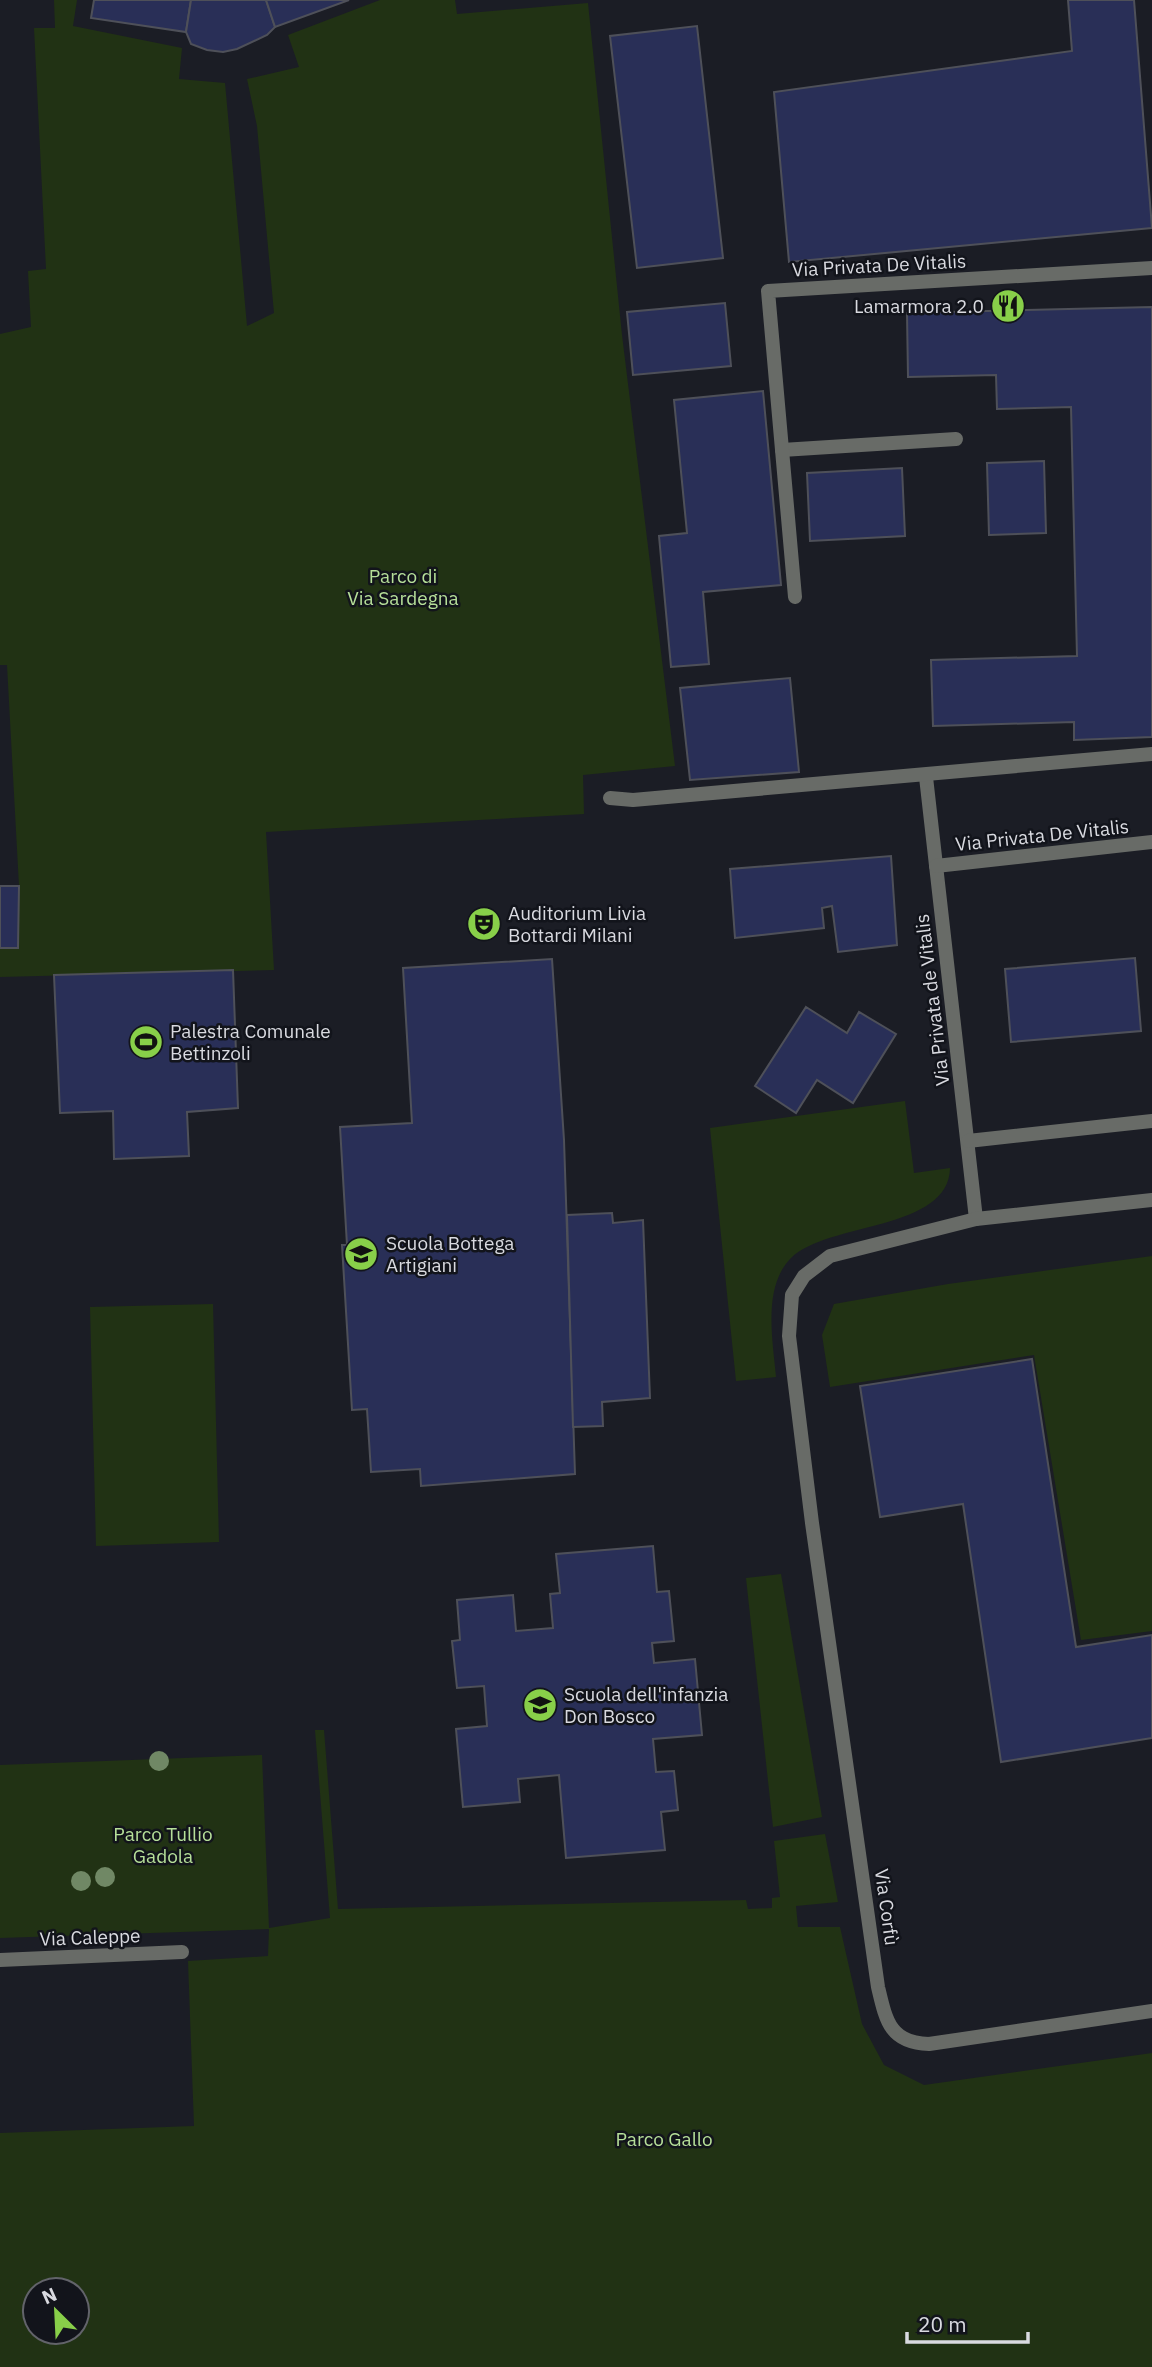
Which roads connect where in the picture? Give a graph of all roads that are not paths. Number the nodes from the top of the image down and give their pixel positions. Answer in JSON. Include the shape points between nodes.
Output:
{"nodes":[{"id":1,"x":1152,"y":268,"type":"edge"},
{"id":2,"x":956,"y":439,"type":"dead end"},
{"id":3,"x":782,"y":450,"type":"junction"},
{"id":4,"x":795,"y":597,"type":"dead end"},
{"id":5,"x":1152,"y":754,"type":"edge"},
{"id":6,"x":926,"y":777,"type":"junction"},
{"id":7,"x":610,"y":798,"type":"dead end"},
{"id":8,"x":1152,"y":842,"type":"edge"},
{"id":9,"x":936,"y":866,"type":"junction"},
{"id":10,"x":1152,"y":1121,"type":"edge"},
{"id":11,"x":968,"y":1141,"type":"junction"},
{"id":12,"x":1152,"y":1200,"type":"edge"},
{"id":13,"x":976,"y":1219,"type":"junction"},
{"id":14,"x":182,"y":1952,"type":"dead end"},
{"id":15,"x":0,"y":1960,"type":"edge"},
{"id":16,"x":1152,"y":2011,"type":"edge"}],
"edges":[{"from":1,"to":3,"type":"street","name":"Via Privata De Vitalis","via":[[768,291]]},
{"from":2,"to":3,"type":"street"},
{"from":3,"to":4,"type":"street","name":"Via Privata De Vitalis"},
{"from":5,"to":6,"type":"street"},
{"from":6,"to":7,"type":"street","via":[[633,800]]},
{"from":6,"to":9,"type":"street","name":"Via Privata de Vitalis"},
{"from":8,"to":9,"type":"street","name":"Via Privata De Vitalis"},
{"from":9,"to":11,"type":"street","name":"Via Privata de Vitalis"},
{"from":10,"to":11,"type":"street"},
{"from":11,"to":13,"type":"street","name":"Via Privata de Vitalis"},
{"from":12,"to":13,"type":"street"},
{"from":13,"to":16,"type":"street","name":"Via Corfù","via":[[830,1256],[804,1276],[792,1295],[789,1336],[812,1523],[878,1987],[892,2031],[910,2044]]},
{"from":14,"to":15,"type":"street","name":"Via Caleppe"}]}
